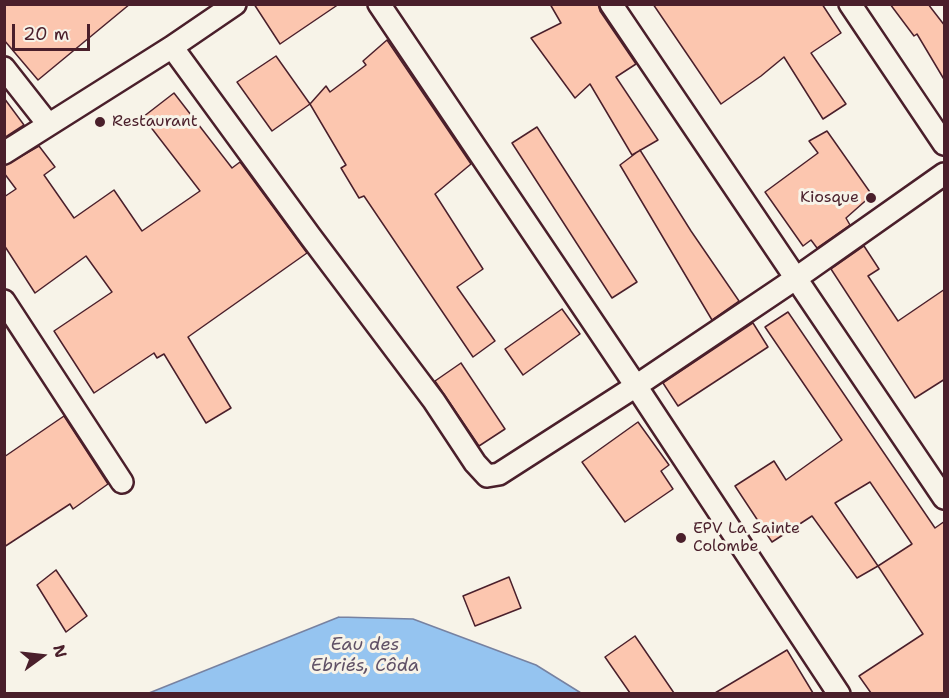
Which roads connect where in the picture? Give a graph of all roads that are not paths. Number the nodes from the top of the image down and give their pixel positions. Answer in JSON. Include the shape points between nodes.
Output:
{"nodes":[{"id":1,"x":235,"y":4,"type":"edge"},
{"id":2,"x":379,"y":4,"type":"edge"},
{"id":3,"x":611,"y":4,"type":"edge"},
{"id":4,"x":850,"y":4,"type":"edge"},
{"id":5,"x":212,"y":11,"type":"edge"},
{"id":6,"x":172,"y":47,"type":"junction"},
{"id":7,"x":4,"y":68,"type":"edge"},
{"id":8,"x":48,"y":124,"type":"junction"},
{"id":9,"x":945,"y":144,"type":"edge"},
{"id":10,"x":4,"y":153,"type":"edge"},
{"id":11,"x":945,"y":174,"type":"edge"},
{"id":12,"x":795,"y":279,"type":"junction"},
{"id":13,"x":4,"y":302,"type":"edge"},
{"id":14,"x":636,"y":386,"type":"junction"},
{"id":15,"x":122,"y":482,"type":"dead end"},
{"id":16,"x":945,"y":498,"type":"edge"},
{"id":17,"x":839,"y":693,"type":"edge"}],
"edges":[{"from":1,"to":5,"type":"street"},
{"from":2,"to":14,"type":"street"},
{"from":3,"to":12,"type":"street"},
{"from":4,"to":9,"type":"street"},
{"from":5,"to":6,"type":"street"},
{"from":6,"to":8,"type":"street"},
{"from":6,"to":14,"type":"street","via":[[487,476],[499,474]]},
{"from":7,"to":8,"type":"street"},
{"from":8,"to":10,"type":"street"},
{"from":11,"to":12,"type":"street"},
{"from":12,"to":14,"type":"street"},
{"from":12,"to":16,"type":"street"},
{"from":13,"to":15,"type":"street"},
{"from":14,"to":17,"type":"street"}]}
